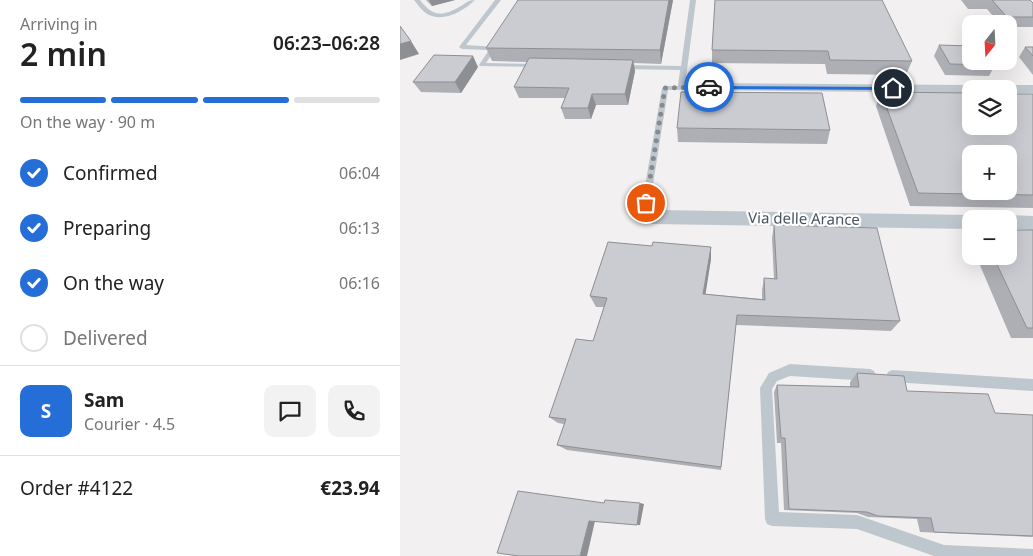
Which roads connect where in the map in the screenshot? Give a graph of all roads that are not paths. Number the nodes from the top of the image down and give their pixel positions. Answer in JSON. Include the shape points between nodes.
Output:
{"nodes":[{"id":1,"x":417,"y":0,"type":"edge"},
{"id":2,"x":472,"y":0,"type":"edge"},
{"id":3,"x":498,"y":0,"type":"edge"},
{"id":4,"x":693,"y":0,"type":"edge"},
{"id":5,"x":549,"y":66,"type":"edge"},
{"id":6,"x":616,"y":67,"type":"edge"},
{"id":7,"x":684,"y":68,"type":"junction"},
{"id":8,"x":698,"y":87,"type":"joint"},
{"id":9,"x":681,"y":88,"type":"junction"},
{"id":10,"x":962,"y":89,"type":"edge"},
{"id":11,"x":1017,"y":89,"type":"edge"},
{"id":12,"x":1033,"y":89,"type":"edge"},
{"id":13,"x":646,"y":203,"type":"joint"},
{"id":14,"x":962,"y":222,"type":"edge"},
{"id":15,"x":1017,"y":222,"type":"edge"},
{"id":16,"x":1033,"y":223,"type":"edge"},
{"id":17,"x":1033,"y":385,"type":"edge"},
{"id":18,"x":1033,"y":556,"type":"edge"}],
"edges":[{"from":1,"to":2,"type":"lane","via":[[428,13],[436,15],[457,9]]},
{"from":3,"to":5,"type":"lane","via":[[462,47],[493,48],[482,65]]},
{"from":4,"to":7,"type":"lane"},
{"from":6,"to":7,"type":"lane"},
{"from":7,"to":9,"type":"lane"},
{"from":8,"to":9,"type":"lane"},
{"from":8,"to":10,"type":"street"},
{"from":9,"to":13,"type":"lane","via":[[665,88]]},
{"from":11,"to":12,"type":"street"},
{"from":13,"to":14,"type":"street","name":"Via delle Arance","via":[[653,217]]},
{"from":15,"to":16,"type":"street"},
{"from":17,"to":18,"type":"lane","via":[[790,370],[773,377],[766,388],[772,519],[857,522],[944,552]]}]}
